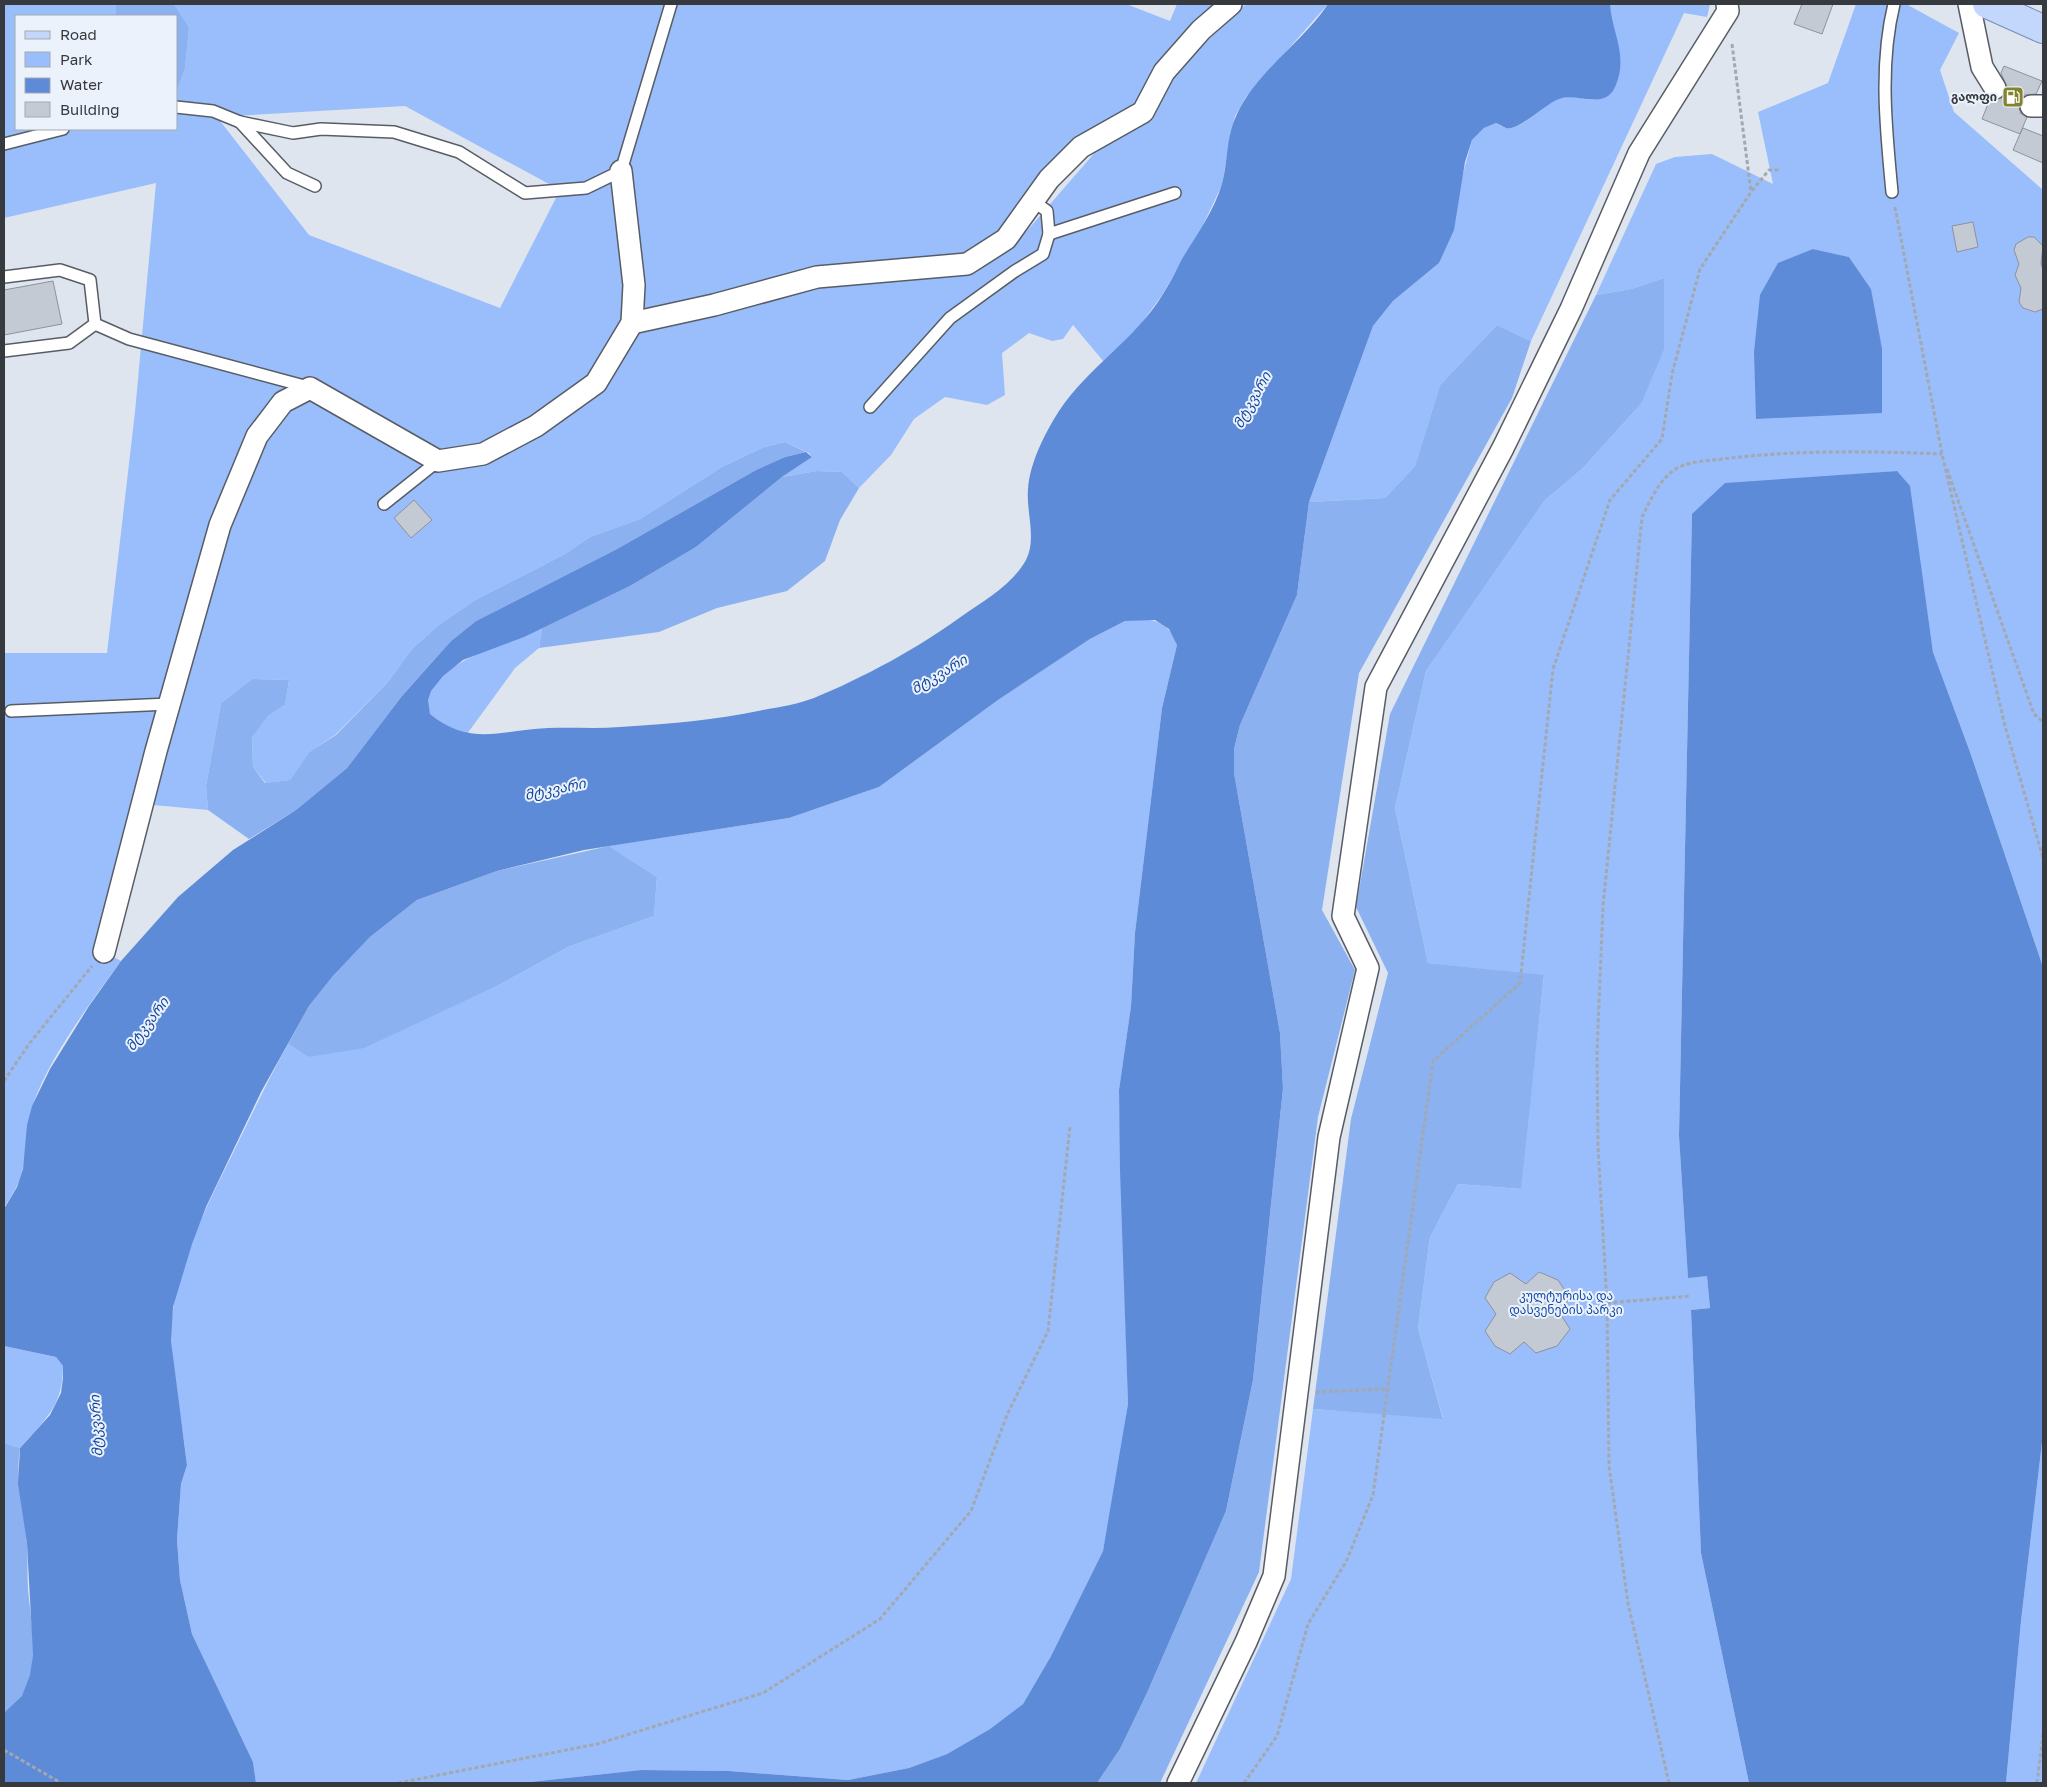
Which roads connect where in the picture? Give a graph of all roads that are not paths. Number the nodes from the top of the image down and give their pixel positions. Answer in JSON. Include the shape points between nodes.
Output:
{"nodes":[{"id":1,"x":671,"y":4,"type":"edge"},
{"id":2,"x":1231,"y":4,"type":"edge"},
{"id":3,"x":1894,"y":4,"type":"edge"},
{"id":4,"x":1969,"y":4,"type":"edge"},
{"id":5,"x":1987,"y":4,"type":"edge"},
{"id":6,"x":2021,"y":4,"type":"edge"},
{"id":7,"x":1727,"y":8,"type":"edge"},
{"id":8,"x":2040,"y":28,"type":"edge"},
{"id":9,"x":1995,"y":88,"type":"tunnel mouth"},
{"id":10,"x":178,"y":107,"type":"edge"},
{"id":11,"x":240,"y":122,"type":"junction"},
{"id":12,"x":59,"y":130,"type":"edge"},
{"id":13,"x":4,"y":144,"type":"edge"},
{"id":14,"x":621,"y":171,"type":"junction"},
{"id":15,"x":315,"y":186,"type":"dead end"},
{"id":16,"x":1892,"y":192,"type":"road end"},
{"id":17,"x":1175,"y":193,"type":"dead end"},
{"id":18,"x":1033,"y":201,"type":"junction"},
{"id":19,"x":1049,"y":234,"type":"junction"},
{"id":20,"x":4,"y":277,"type":"edge"},
{"id":21,"x":95,"y":324,"type":"junction"},
{"id":22,"x":632,"y":324,"type":"junction"},
{"id":23,"x":4,"y":351,"type":"edge"},
{"id":24,"x":310,"y":388,"type":"junction"},
{"id":25,"x":870,"y":407,"type":"dead end"},
{"id":26,"x":438,"y":461,"type":"junction"},
{"id":27,"x":384,"y":504,"type":"dead end"},
{"id":28,"x":169,"y":704,"type":"junction"},
{"id":29,"x":11,"y":711,"type":"dead end"},
{"id":30,"x":104,"y":952,"type":"road end"},
{"id":31,"x":1178,"y":1783,"type":"edge"}],
"edges":[{"from":1,"to":14,"type":"lane"},
{"from":2,"to":18,"type":"street","via":[[1201,30],[1164,72],[1143,112],[1081,147],[1049,179]]},
{"from":3,"to":16,"type":"lane","via":[[1884,98]]},
{"from":4,"to":9,"type":"street","via":[[1982,67]]},
{"from":5,"to":8,"type":"main road"},
{"from":6,"to":8,"type":"main road"},
{"from":7,"to":31,"type":"street","via":[[1639,153],[1571,309],[1503,448],[1376,687],[1343,916],[1368,968],[1329,1137],[1274,1576]]},
{"from":10,"to":11,"type":"lane","via":[[214,111]]},
{"from":11,"to":14,"type":"lane","via":[[293,133],[321,129],[394,132],[458,152],[525,193],[586,188]]},
{"from":11,"to":15,"type":"lane","via":[[287,174]]},
{"from":12,"to":13,"type":"lane"},
{"from":14,"to":22,"type":"street","via":[[634,285]]},
{"from":17,"to":19,"type":"lane"},
{"from":18,"to":19,"type":"lane","via":[[1047,211]]},
{"from":18,"to":22,"type":"street","via":[[1006,239],[967,264],[818,277]]},
{"from":19,"to":25,"type":"lane","via":[[1044,254],[950,318]]},
{"from":20,"to":21,"type":"lane","via":[[60,270],[90,280]]},
{"from":21,"to":23,"type":"lane","via":[[69,343]]},
{"from":21,"to":24,"type":"lane","via":[[129,339]]},
{"from":22,"to":26,"type":"street","via":[[596,383],[536,426],[483,454]]},
{"from":24,"to":26,"type":"street"},
{"from":24,"to":28,"type":"street","via":[[283,402],[257,436],[220,525]]},
{"from":26,"to":27,"type":"lane"},
{"from":28,"to":29,"type":"lane"},
{"from":28,"to":30,"type":"street"}]}
